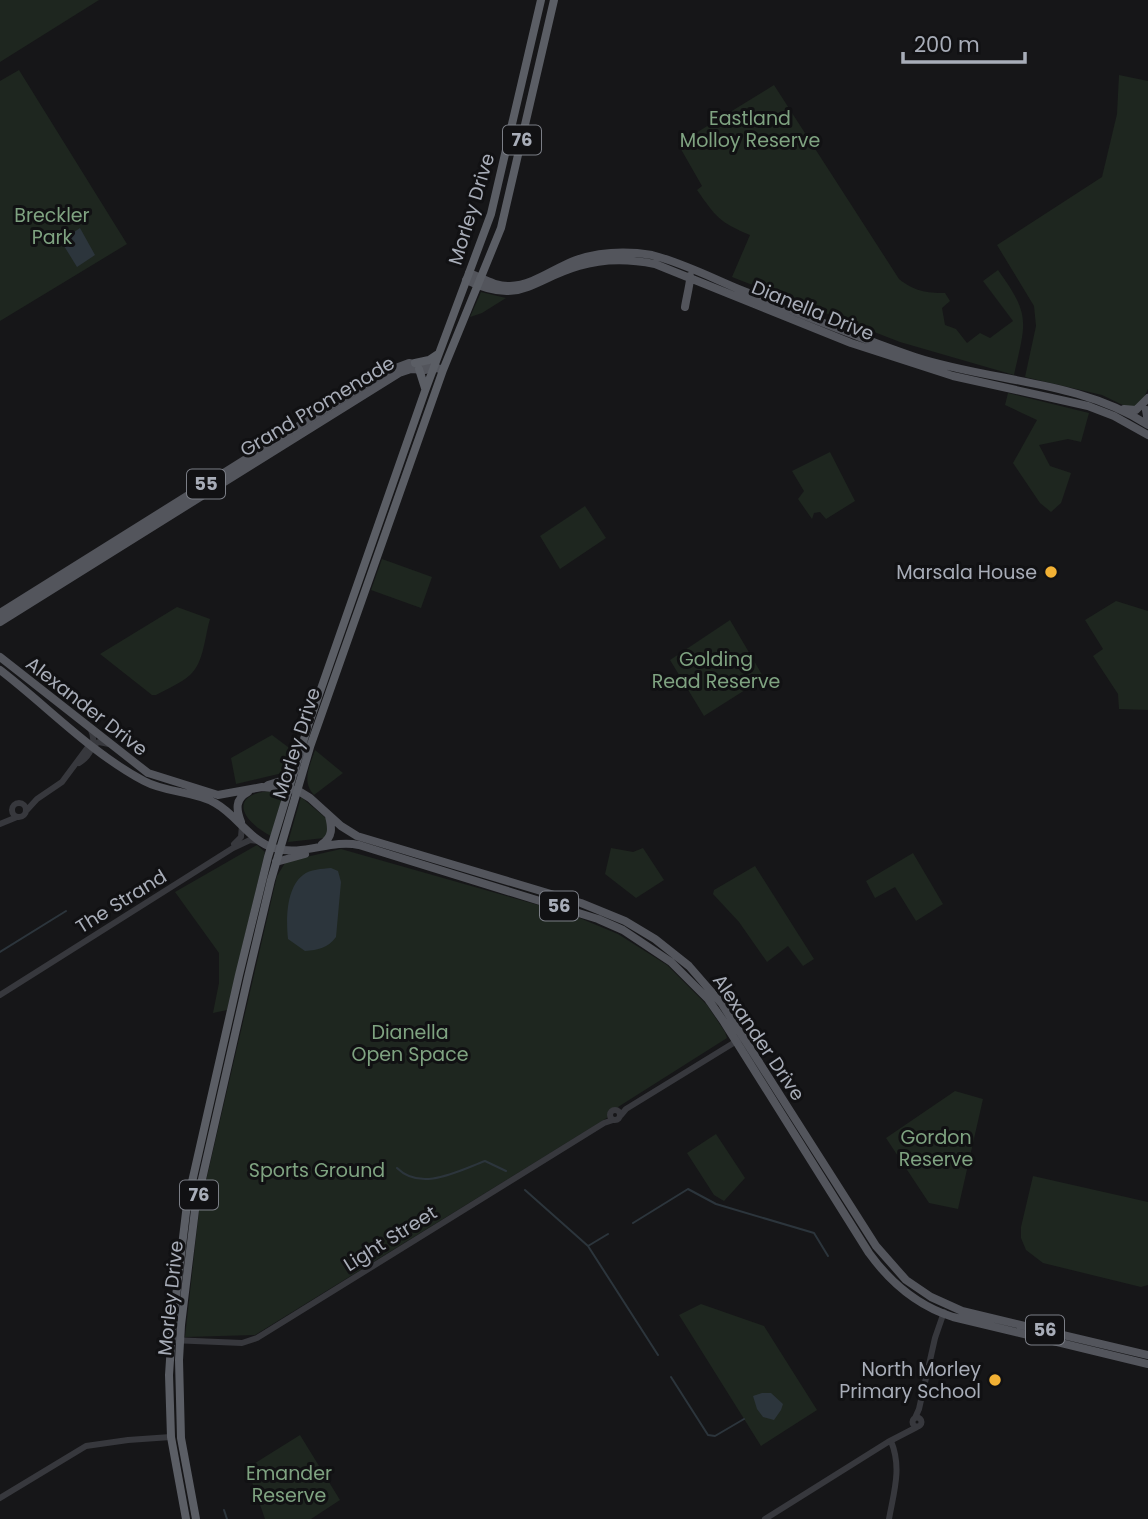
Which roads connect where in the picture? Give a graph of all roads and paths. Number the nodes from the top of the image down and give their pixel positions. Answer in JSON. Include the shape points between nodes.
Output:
{"nodes":[{"id":1,"x":541,"y":0,"type":"edge"},
{"id":2,"x":554,"y":0,"type":"edge"},
{"id":3,"x":680,"y":269,"type":"junction"},
{"id":4,"x":468,"y":276,"type":"junction"},
{"id":5,"x":709,"y":276,"type":"junction"},
{"id":6,"x":691,"y":278,"type":"junction"},
{"id":7,"x":480,"y":282,"type":"junction"},
{"id":8,"x":715,"y":288,"type":"junction"},
{"id":9,"x":685,"y":291,"type":"junction"},
{"id":10,"x":439,"y":354,"type":"junction"},
{"id":11,"x":417,"y":366,"type":"junction"},
{"id":12,"x":438,"y":370,"type":"junction"},
{"id":13,"x":425,"y":391,"type":"junction"},
{"id":14,"x":1148,"y":398,"type":"edge"},
{"id":15,"x":1117,"y":408,"type":"junction"},
{"id":16,"x":1146,"y":410,"type":"dead end"},
{"id":17,"x":1148,"y":424,"type":"edge"},
{"id":18,"x":1148,"y":435,"type":"edge"},
{"id":19,"x":147,"y":525,"type":"junction"},
{"id":20,"x":381,"y":532,"type":"junction"},
{"id":21,"x":0,"y":613,"type":"edge"},
{"id":22,"x":0,"y":622,"type":"edge"},
{"id":23,"x":0,"y":657,"type":"edge"},
{"id":24,"x":0,"y":670,"type":"edge"},
{"id":25,"x":91,"y":730,"type":"junction"},
{"id":26,"x":108,"y":744,"type":"junction"},
{"id":27,"x":92,"y":746,"type":"junction"},
{"id":28,"x":295,"y":771,"type":"junction"},
{"id":29,"x":258,"y":788,"type":"junction"},
{"id":30,"x":293,"y":789,"type":"junction"},
{"id":31,"x":37,"y":799,"type":"junction"},
{"id":32,"x":22,"y":804,"type":"junction"},
{"id":33,"x":26,"y":811,"type":"junction"},
{"id":34,"x":15,"y":814,"type":"junction"},
{"id":35,"x":329,"y":816,"type":"junction"},
{"id":36,"x":0,"y":822,"type":"edge"},
{"id":37,"x":242,"y":825,"type":"junction"},
{"id":38,"x":260,"y":842,"type":"junction"},
{"id":39,"x":317,"y":848,"type":"junction"},
{"id":40,"x":276,"y":849,"type":"junction"},
{"id":41,"x":276,"y":862,"type":"junction"},
{"id":42,"x":0,"y":993,"type":"edge"},
{"id":43,"x":740,"y":1038,"type":"junction"},
{"id":44,"x":944,"y":1304,"type":"junction"},
{"id":45,"x":941,"y":1313,"type":"junction"},
{"id":46,"x":176,"y":1340,"type":"junction"},
{"id":47,"x":1148,"y":1355,"type":"edge"},
{"id":48,"x":1148,"y":1364,"type":"edge"},
{"id":49,"x":904,"y":1434,"type":"junction"},
{"id":50,"x":171,"y":1437,"type":"junction"},
{"id":51,"x":890,"y":1441,"type":"junction"},
{"id":52,"x":897,"y":1455,"type":"junction"},
{"id":53,"x":897,"y":1463,"type":"junction"},
{"id":54,"x":0,"y":1498,"type":"edge"},
{"id":55,"x":186,"y":1519,"type":"edge"},
{"id":56,"x":196,"y":1519,"type":"edge"},
{"id":57,"x":765,"y":1519,"type":"edge"},
{"id":58,"x":889,"y":1519,"type":"edge"}],
"edges":[{"from":1,"to":4,"type":"highway","name":"Morley Drive","number":"76","via":[[491,214]]},
{"from":2,"to":7,"type":"highway","name":"Morley Drive","number":"76","via":[[506,209]]},
{"from":3,"to":5,"type":"main road","name":"Dianella Drive"},
{"from":3,"to":6,"type":"main road"},
{"from":3,"to":7,"type":"main road","name":"Dianella Drive","via":[[652,255],[606,254],[575,260],[524,284]]},
{"from":3,"to":9,"type":"main road"},
{"from":4,"to":7,"type":"main road","name":"Dianella Drive"},
{"from":4,"to":10,"type":"highway","name":"Morley Drive","number":"76"},
{"from":5,"to":6,"type":"main road"},
{"from":5,"to":15,"type":"main road","name":"Dianella Drive","via":[[917,357],[1061,390]]},
{"from":6,"to":8,"type":"main road","name":"Dianella Drive"},
{"from":6,"to":9,"type":"main road"},
{"from":7,"to":12,"type":"highway","name":"Morley Drive","number":"76"},
{"from":8,"to":9,"type":"main road","via":[[696,286]]},
{"from":8,"to":18,"type":"main road","name":"Dianella Drive","via":[[875,352],[953,376],[1088,406]]},
{"from":10,"to":11,"type":"highway"},
{"from":10,"to":12,"type":"highway","name":"Morley Drive","number":"76"},
{"from":11,"to":12,"type":"main road","name":"Grand Promenade"},
{"from":11,"to":13,"type":"highway"},
{"from":11,"to":19,"type":"main road","name":"Grand Promenade","number":"55"},
{"from":12,"to":13,"type":"highway","name":"Morley Drive","number":"76"},
{"from":12,"to":20,"type":"highway","name":"Morley Drive","number":"76"},
{"from":13,"to":20,"type":"highway","name":"Morley Drive","number":"76"},
{"from":14,"to":15,"type":"main road","via":[[1136,410]]},
{"from":15,"to":17,"type":"main road","name":"Dianella Drive"},
{"from":16,"to":17,"type":"main road"},
{"from":19,"to":21,"type":"main road","name":"Grand Promenade","number":"55"},
{"from":19,"to":22,"type":"main road","name":"Grand Promenade","number":"55"},
{"from":20,"to":28,"type":"highway","name":"Morley Drive","number":"76"},
{"from":20,"to":30,"type":"highway","name":"Morley Drive","number":"76"},
{"from":23,"to":25,"type":"main road","name":"Alexander Drive"},
{"from":24,"to":27,"type":"main road","name":"Alexander Drive","number":"56"},
{"from":25,"to":26,"type":"main road","name":"Alexander Drive"},
{"from":25,"to":27,"type":"street"},
{"from":26,"to":27,"type":"street"},
{"from":26,"to":29,"type":"main road","name":"Alexander Drive","via":[[166,779],[218,795]]},
{"from":27,"to":31,"type":"street","via":[[62,782]]},
{"from":27,"to":37,"type":"main road","name":"Alexander Drive","number":"56","via":[[150,784],[214,802]]},
{"from":28,"to":29,"type":"main road","via":[[287,779]]},
{"from":28,"to":30,"type":"highway","name":"Morley Drive","number":"76"},
{"from":29,"to":30,"type":"main road","name":"Alexander Drive"},
{"from":29,"to":37,"type":"main road","via":[[240,797]]},
{"from":30,"to":35,"type":"main road","name":"Alexander Drive","number":"56"},
{"from":30,"to":40,"type":"highway","name":"Morley Drive","number":"76"},
{"from":31,"to":32,"type":"street"},
{"from":31,"to":33,"type":"street"},
{"from":32,"to":33,"type":"street"},
{"from":32,"to":34,"type":"street","via":[[14,805]]},
{"from":33,"to":34,"type":"street","via":[[22,817]]},
{"from":34,"to":36,"type":"street"},
{"from":35,"to":39,"type":"main road","via":[[330,835]]},
{"from":35,"to":43,"type":"main road","name":"Alexander Drive","number":"56","via":[[357,836],[581,903],[636,927],[699,976],[716,995]]},
{"from":37,"to":38,"type":"main road","name":"Alexander Drive","number":"56"},
{"from":37,"to":42,"type":"street","name":"The Strand","via":[[240,839],[223,851]]},
{"from":38,"to":40,"type":"main road","name":"Alexander Drive","number":"56"},
{"from":38,"to":42,"type":"street","name":"The Strand","via":[[250,840],[236,846]]},
{"from":39,"to":40,"type":"main road","name":"Alexander Drive","number":"56"},
{"from":39,"to":41,"type":"main road","number":"56"},
{"from":39,"to":43,"type":"main road","name":"Alexander Drive","number":"56","via":[[359,845],[612,925],[671,962]]},
{"from":40,"to":41,"type":"highway","name":"Morley Drive","number":"76"},
{"from":40,"to":46,"type":"highway","name":"Morley Drive","number":"76","via":[[248,935],[187,1204]]},
{"from":41,"to":46,"type":"highway","name":"Morley Drive","number":"76","via":[[195,1210]]},
{"from":43,"to":44,"type":"main road","name":"Alexander Drive","number":"56","via":[[876,1246],[906,1280]]},
{"from":43,"to":45,"type":"main road","name":"Alexander Drive","number":"56","via":[[869,1254],[901,1289]]},
{"from":43,"to":46,"type":"street","name":"Light Street","via":[[619,1113],[618,1120],[612,1118],[257,1338],[242,1343]]},
{"from":44,"to":45,"type":"street"},
{"from":44,"to":47,"type":"main road","name":"Alexander Drive","number":"56"},
{"from":45,"to":48,"type":"main road","name":"Alexander Drive","number":"56"},
{"from":45,"to":49,"type":"street","via":[[917,1422]]},
{"from":46,"to":50,"type":"highway","name":"Morley Drive","number":"76","via":[[169,1375]]},
{"from":46,"to":56,"type":"highway","name":"Morley Drive","number":"76","via":[[181,1438]]},
{"from":49,"to":51,"type":"street"},
{"from":49,"to":52,"type":"street"},
{"from":50,"to":54,"type":"street","via":[[86,1446]]},
{"from":50,"to":55,"type":"highway","name":"Morley Drive","number":"76"},
{"from":51,"to":52,"type":"street"},
{"from":51,"to":53,"type":"street"},
{"from":51,"to":57,"type":"street"},
{"from":52,"to":53,"type":"street"},
{"from":53,"to":58,"type":"street"}]}
